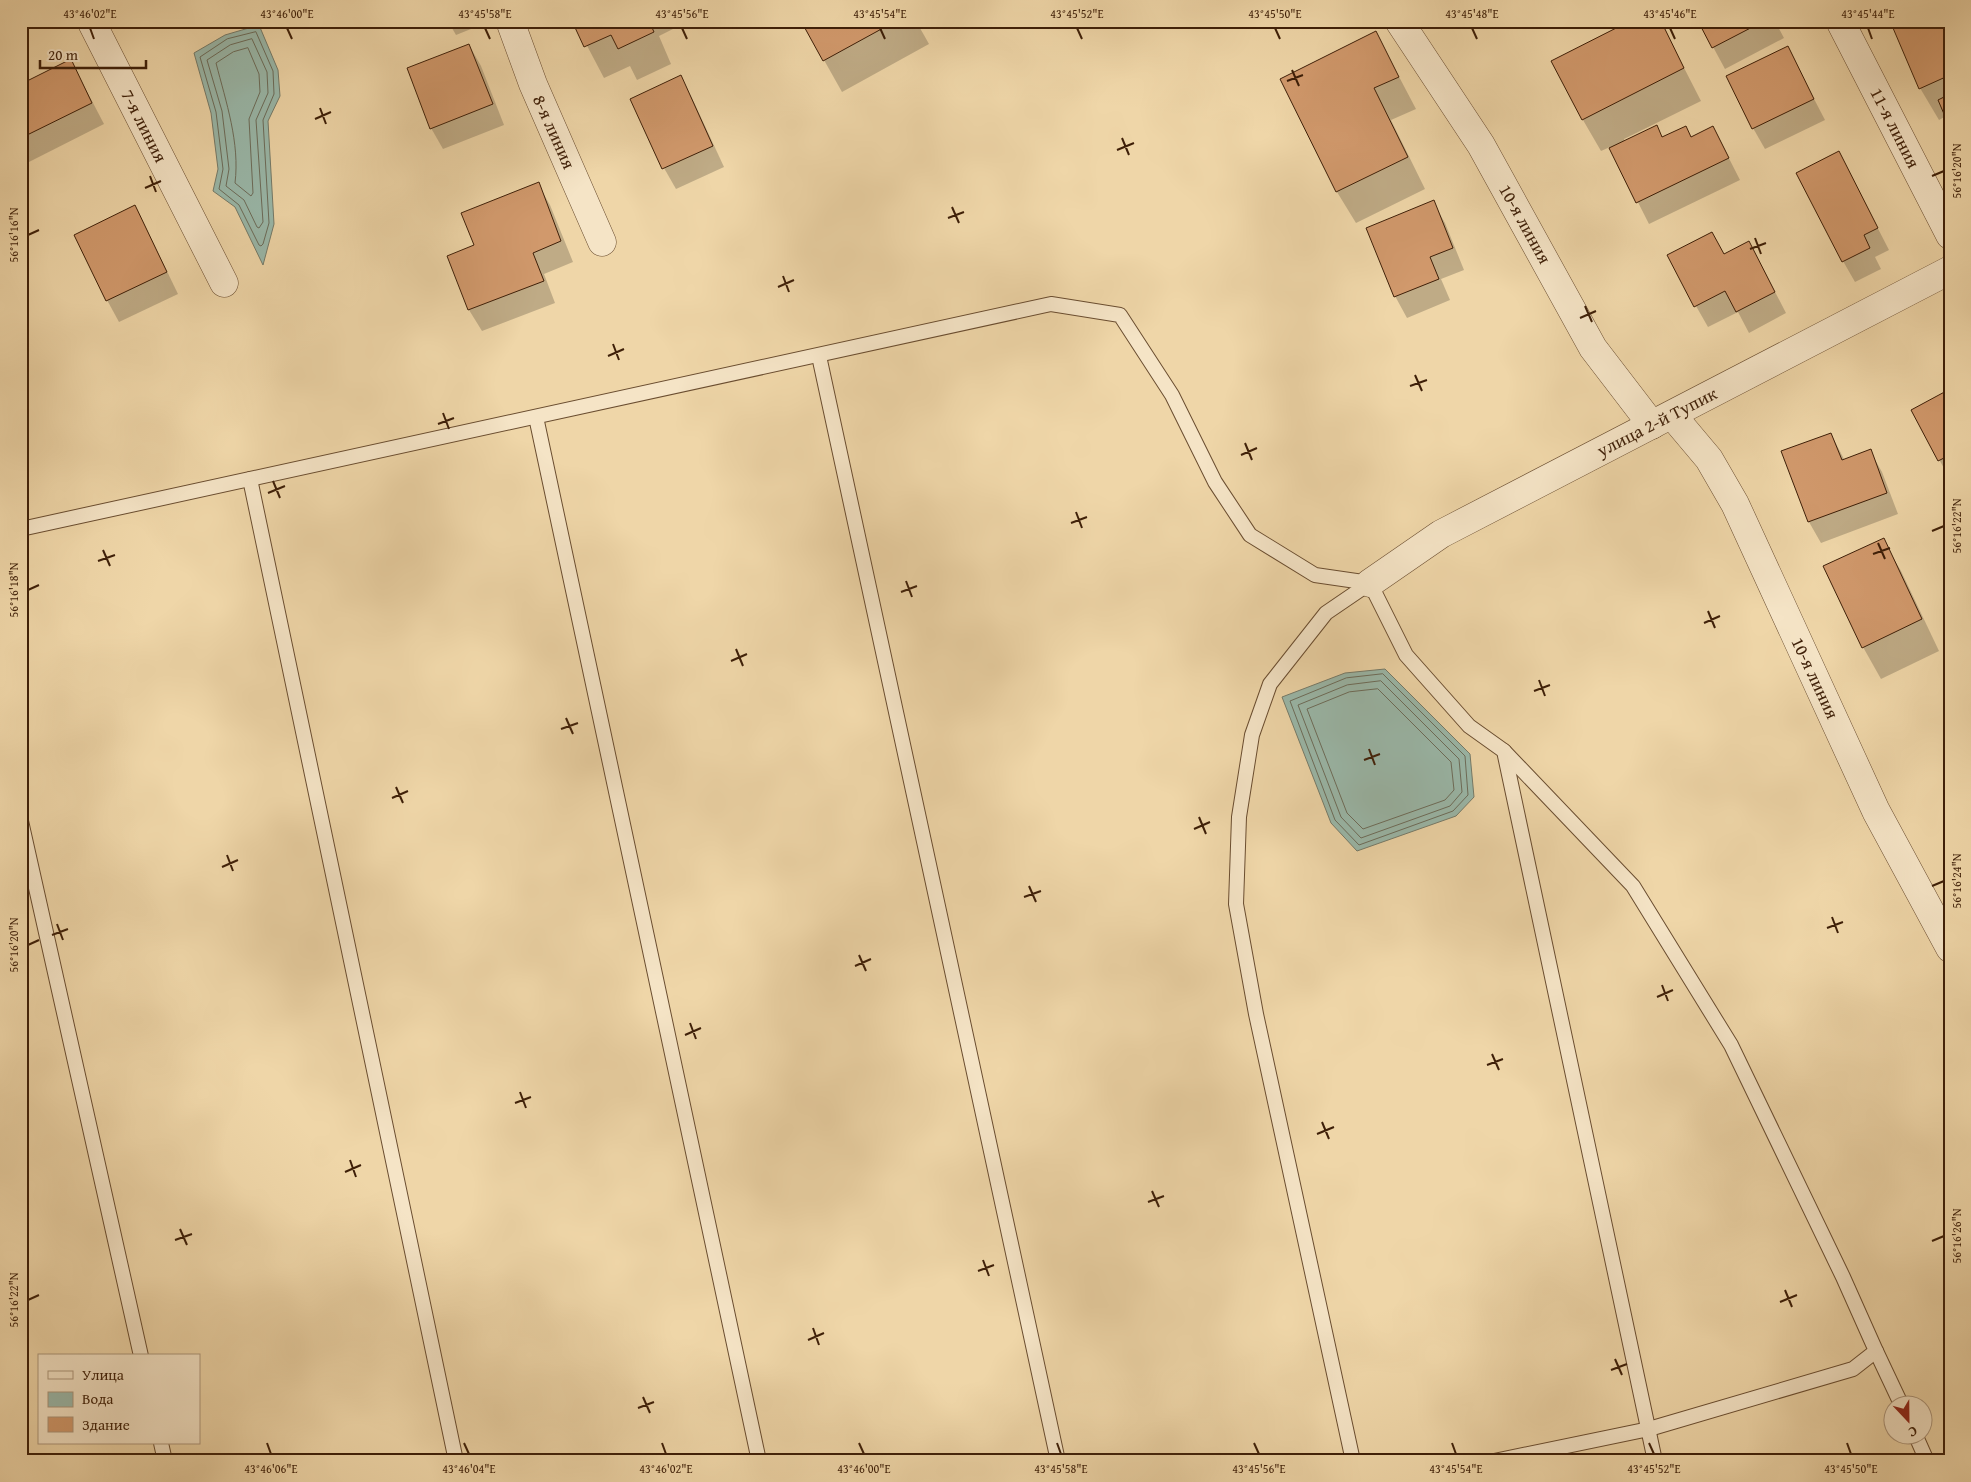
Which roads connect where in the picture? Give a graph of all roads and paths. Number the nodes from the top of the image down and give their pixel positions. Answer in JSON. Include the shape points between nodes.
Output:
{"nodes":[{"id":1,"x":91,"y":21,"type":"edge"},
{"id":2,"x":510,"y":21,"type":"edge"},
{"id":3,"x":1399,"y":21,"type":"edge"},
{"id":4,"x":1840,"y":21,"type":"edge"},
{"id":5,"x":1950,"y":235,"type":"edge"},
{"id":6,"x":602,"y":242,"type":"dead end"},
{"id":7,"x":1950,"y":270,"type":"edge"},
{"id":8,"x":224,"y":283,"type":"dead end"},
{"id":9,"x":819,"y":356,"type":"junction"},
{"id":10,"x":536,"y":417,"type":"junction"},
{"id":11,"x":1662,"y":420,"type":"junction"},
{"id":12,"x":250,"y":479,"type":"junction"},
{"id":13,"x":21,"y":529,"type":"edge"},
{"id":14,"x":1370,"y":582,"type":"junction"},
{"id":15,"x":1504,"y":751,"type":"junction"},
{"id":16,"x":21,"y":821,"type":"edge"},
{"id":17,"x":1950,"y":948,"type":"edge"},
{"id":18,"x":1876,"y":1351,"type":"junction"},
{"id":19,"x":141,"y":1354,"type":"edge"},
{"id":20,"x":1896,"y":1394,"type":"edge"},
{"id":21,"x":1649,"y":1429,"type":"junction"},
{"id":22,"x":161,"y":1444,"type":"edge"},
{"id":23,"x":1919,"y":1444,"type":"edge"},
{"id":24,"x":165,"y":1461,"type":"edge"},
{"id":25,"x":456,"y":1461,"type":"edge"},
{"id":26,"x":759,"y":1461,"type":"edge"},
{"id":27,"x":1058,"y":1461,"type":"edge"},
{"id":28,"x":1353,"y":1461,"type":"edge"},
{"id":29,"x":1494,"y":1461,"type":"edge"},
{"id":30,"x":1655,"y":1461,"type":"edge"},
{"id":31,"x":1927,"y":1461,"type":"edge"}],
"edges":[{"from":1,"to":8,"type":"street","name":"7-я линия"},
{"from":2,"to":6,"type":"street","name":"8-я линия","via":[[533,84]]},
{"from":3,"to":11,"type":"street","name":"10-я линия","via":[[1481,145],[1593,348]]},
{"from":4,"to":5,"type":"street","name":"11-я линия"},
{"from":7,"to":11,"type":"street","name":"улица 2-й Тупик"},
{"from":9,"to":10,"type":"lane"},
{"from":9,"to":14,"type":"lane","via":[[1051,304],[1120,315],[1172,395],[1215,482],[1250,535],[1315,575]]},
{"from":9,"to":27,"type":"lane"},
{"from":10,"to":12,"type":"lane"},
{"from":10,"to":26,"type":"lane"},
{"from":11,"to":14,"type":"street","name":"улица 2-й Тупик","via":[[1441,534]]},
{"from":11,"to":17,"type":"street","name":"10-я линия","via":[[1709,459],[1735,504],[1876,811]]},
{"from":12,"to":13,"type":"lane"},
{"from":12,"to":25,"type":"lane"},
{"from":14,"to":15,"type":"lane","via":[[1406,655],[1469,726]]},
{"from":14,"to":28,"type":"lane","via":[[1326,613],[1270,684],[1252,735],[1239,817],[1236,904],[1256,1014]]},
{"from":15,"to":18,"type":"lane","via":[[1634,886],[1731,1045]]},
{"from":15,"to":21,"type":"lane"},
{"from":16,"to":19,"type":"lane"},
{"from":18,"to":20,"type":"lane"},
{"from":18,"to":21,"type":"lane","via":[[1853,1369]]},
{"from":21,"to":29,"type":"lane"},
{"from":21,"to":30,"type":"lane"},
{"from":22,"to":24,"type":"lane"},
{"from":23,"to":31,"type":"lane"}]}
